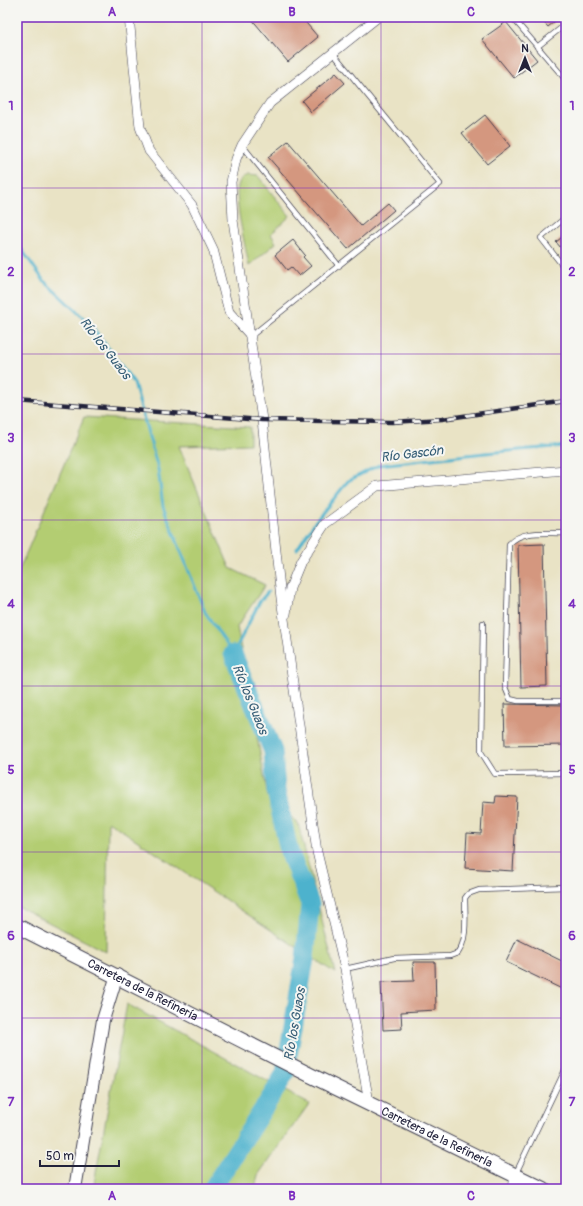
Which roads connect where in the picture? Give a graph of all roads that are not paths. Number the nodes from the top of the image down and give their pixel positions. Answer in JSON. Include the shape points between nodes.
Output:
{"nodes":[{"id":1,"x":129,"y":17,"type":"edge"},
{"id":2,"x":378,"y":17,"type":"edge"},
{"id":3,"x":512,"y":17,"type":"edge"},
{"id":4,"x":566,"y":24,"type":"edge"},
{"id":5,"x":537,"y":47,"type":"junction"},
{"id":6,"x":333,"y":53,"type":"junction"},
{"id":7,"x":566,"y":80,"type":"edge"},
{"id":8,"x":242,"y":145,"type":"junction"},
{"id":9,"x":566,"y":217,"type":"edge"},
{"id":10,"x":339,"y":266,"type":"junction"},
{"id":11,"x":566,"y":270,"type":"edge"},
{"id":12,"x":251,"y":336,"type":"junction"},
{"id":13,"x":566,"y":470,"type":"edge"},
{"id":14,"x":566,"y":533,"type":"edge"},
{"id":15,"x":285,"y":623,"type":"junction"},
{"id":16,"x":483,"y":623,"type":"dead end"},
{"id":17,"x":566,"y":701,"type":"edge"},
{"id":18,"x":566,"y":773,"type":"edge"},
{"id":19,"x":566,"y":887,"type":"edge"},
{"id":20,"x":17,"y":926,"type":"edge"},
{"id":21,"x":345,"y":969,"type":"junction"},
{"id":22,"x":117,"y":975,"type":"junction"},
{"id":23,"x":566,"y":1068,"type":"edge"},
{"id":24,"x":564,"y":1076,"type":"edge"},
{"id":25,"x":368,"y":1102,"type":"junction"},
{"id":26,"x":515,"y":1175,"type":"junction"},
{"id":27,"x":75,"y":1189,"type":"edge"},
{"id":28,"x":513,"y":1189,"type":"edge"},
{"id":29,"x":543,"y":1189,"type":"edge"}],
"edges":[{"from":1,"to":12,"type":"street","via":[[140,127],[149,151],[192,205],[213,249],[229,312]]},
{"from":2,"to":6,"type":"street"},
{"from":3,"to":5,"type":"lane"},
{"from":4,"to":5,"type":"lane"},
{"from":5,"to":7,"type":"lane"},
{"from":6,"to":8,"type":"street","via":[[270,103]]},
{"from":6,"to":10,"type":"lane","via":[[440,184]]},
{"from":8,"to":10,"type":"lane"},
{"from":8,"to":12,"type":"street","via":[[231,182],[233,220]]},
{"from":9,"to":11,"type":"lane","via":[[541,238]]},
{"from":10,"to":12,"type":"lane"},
{"from":12,"to":15,"type":"street"},
{"from":13,"to":15,"type":"street","via":[[377,486],[325,524],[301,561],[290,588]]},
{"from":14,"to":17,"type":"lane","via":[[528,534],[518,536],[509,544],[505,687],[510,699],[518,701]]},
{"from":15,"to":21,"type":"street","via":[[317,852]]},
{"from":16,"to":18,"type":"lane","via":[[481,752],[495,774]]},
{"from":19,"to":21,"type":"lane","via":[[479,890],[468,894],[465,898],[462,948],[458,954],[394,958]]},
{"from":20,"to":22,"type":"main road","name":"Carretera de la Refinería"},
{"from":21,"to":25,"type":"street"},
{"from":22,"to":25,"type":"main road","name":"Carretera de la Refinería","via":[[310,1075]]},
{"from":22,"to":27,"type":"street","via":[[103,1020]]},
{"from":23,"to":24,"type":"lane"},
{"from":24,"to":26,"type":"lane"},
{"from":25,"to":26,"type":"main road","name":"Carretera de la Refinería"},
{"from":26,"to":28,"type":"street"},
{"from":26,"to":29,"type":"main road","name":"Carretera de la Refinería"}]}
